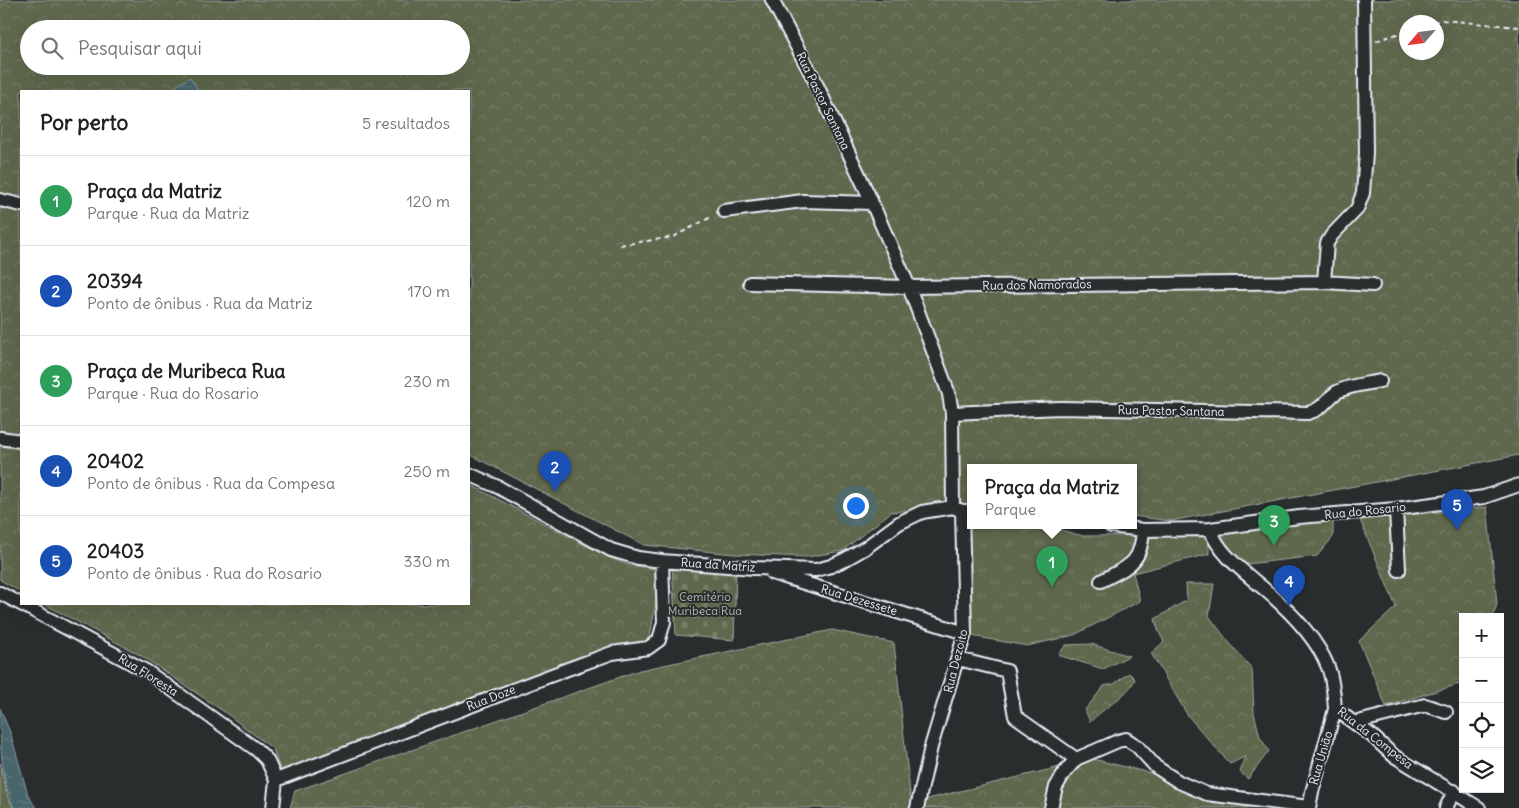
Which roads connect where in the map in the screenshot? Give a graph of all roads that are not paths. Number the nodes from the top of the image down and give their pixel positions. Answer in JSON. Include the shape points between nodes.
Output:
{"nodes":[{"id":1,"x":772,"y":0,"type":"edge"},
{"id":2,"x":1364,"y":0,"type":"edge"},
{"id":3,"x":0,"y":200,"type":"edge"},
{"id":4,"x":872,"y":203,"type":"junction"},
{"id":5,"x":20,"y":205,"type":"edge"},
{"id":6,"x":724,"y":211,"type":"road end"},
{"id":7,"x":1324,"y":282,"type":"junction"},
{"id":8,"x":750,"y":283,"type":"dead end"},
{"id":9,"x":1374,"y":285,"type":"dead end"},
{"id":10,"x":909,"y":287,"type":"junction"},
{"id":11,"x":1380,"y":381,"type":"dead end"},
{"id":12,"x":952,"y":413,"type":"junction"},
{"id":13,"x":0,"y":438,"type":"edge"},
{"id":14,"x":20,"y":441,"type":"edge"},
{"id":15,"x":470,"y":474,"type":"edge"},
{"id":16,"x":1519,"y":485,"type":"edge"},
{"id":17,"x":1396,"y":509,"type":"junction"},
{"id":18,"x":962,"y":510,"type":"edge"},
{"id":19,"x":1135,"y":529,"type":"edge"},
{"id":20,"x":1210,"y":529,"type":"junction"},
{"id":21,"x":1143,"y":530,"type":"junction"},
{"id":22,"x":662,"y":561,"type":"junction"},
{"id":23,"x":754,"y":568,"type":"junction"},
{"id":24,"x":1399,"y":570,"type":"dead end"},
{"id":25,"x":1101,"y":581,"type":"dead end"},
{"id":26,"x":0,"y":593,"type":"edge"},
{"id":27,"x":20,"y":604,"type":"edge"},
{"id":28,"x":23,"y":605,"type":"edge"},
{"id":29,"x":965,"y":633,"type":"junction"},
{"id":30,"x":958,"y":659,"type":"junction"},
{"id":31,"x":1335,"y":709,"type":"junction"},
{"id":32,"x":1446,"y":712,"type":"dead end"},
{"id":33,"x":1354,"y":722,"type":"junction"},
{"id":34,"x":1076,"y":759,"type":"junction"},
{"id":35,"x":276,"y":780,"type":"junction"},
{"id":36,"x":1454,"y":791,"type":"junction"},
{"id":37,"x":273,"y":808,"type":"edge"},
{"id":38,"x":917,"y":808,"type":"edge"},
{"id":39,"x":1050,"y":808,"type":"edge"},
{"id":40,"x":1309,"y":808,"type":"edge"},
{"id":41,"x":1446,"y":808,"type":"edge"},
{"id":42,"x":1479,"y":808,"type":"edge"}],
"edges":[{"from":1,"to":4,"type":"street","name":"Rua Pastor Santana","via":[[814,79]]},
{"from":2,"to":7,"type":"street","via":[[1366,153],[1363,193],[1357,209],[1327,243]]},
{"from":3,"to":5,"type":"street"},
{"from":4,"to":6,"type":"street","via":[[803,201]]},
{"from":4,"to":10,"type":"street","name":"Rua Pastor Santana"},
{"from":7,"to":9,"type":"street","name":"Rua dos Namorados"},
{"from":7,"to":10,"type":"street","name":"Rua dos Namorados"},
{"from":8,"to":10,"type":"street","name":"Rua dos Namorados"},
{"from":10,"to":12,"type":"street","name":"Rua Pastor Santana","via":[[949,394]]},
{"from":11,"to":12,"type":"street","name":"Rua Pastor Santana","via":[[1345,388],[1321,408],[1308,413],[1060,408]]},
{"from":12,"to":18,"type":"street","name":"Rua Pastor Santana"},
{"from":13,"to":14,"type":"street"},
{"from":15,"to":22,"type":"street","name":"Rua da Matriz","via":[[611,550]]},
{"from":16,"to":17,"type":"street","name":"Rua do Rosario","via":[[1484,497]]},
{"from":17,"to":20,"type":"street","name":"Rua do Rosario"},
{"from":17,"to":24,"type":"street"},
{"from":18,"to":23,"type":"street","name":"Rua da Matriz","via":[[922,512],[831,566],[816,570]]},
{"from":18,"to":29,"type":"street","name":"Rua Dezoito"},
{"from":19,"to":21,"type":"street"},
{"from":20,"to":21,"type":"street"},
{"from":20,"to":31,"type":"street","name":"Rua da Compesa","via":[[1234,564],[1296,620],[1319,649],[1332,679]]},
{"from":21,"to":25,"type":"street","via":[[1137,559]]},
{"from":22,"to":23,"type":"street","name":"Rua da Matriz"},
{"from":22,"to":35,"type":"street","name":"Rua Doze","via":[[663,628],[659,640],[648,648],[612,653]]},
{"from":23,"to":29,"type":"street","name":"Rua Dezessete"},
{"from":26,"to":27,"type":"street","name":"Rua Floresta"},
{"from":28,"to":35,"type":"street","name":"Rua Floresta","via":[[146,672],[257,750],[267,760]]},
{"from":29,"to":30,"type":"street","name":"Rua Dezoito"},
{"from":30,"to":34,"type":"street","via":[[1007,671],[1015,716]]},
{"from":30,"to":38,"type":"street","name":"Rua Dezoito","via":[[931,747]]},
{"from":31,"to":33,"type":"street","name":"Rua da Compesa"},
{"from":31,"to":40,"type":"street","name":"Rua União"},
{"from":32,"to":33,"type":"street","via":[[1425,705]]},
{"from":33,"to":36,"type":"street","name":"Rua da Compesa","via":[[1394,756]]},
{"from":34,"to":39,"type":"street","via":[[1056,787]]},
{"from":34,"to":40,"type":"street","via":[[1126,738],[1156,767],[1207,794]]},
{"from":35,"to":37,"type":"street"},
{"from":36,"to":41,"type":"street"},
{"from":36,"to":42,"type":"street","name":"Rua da Compesa"}]}
